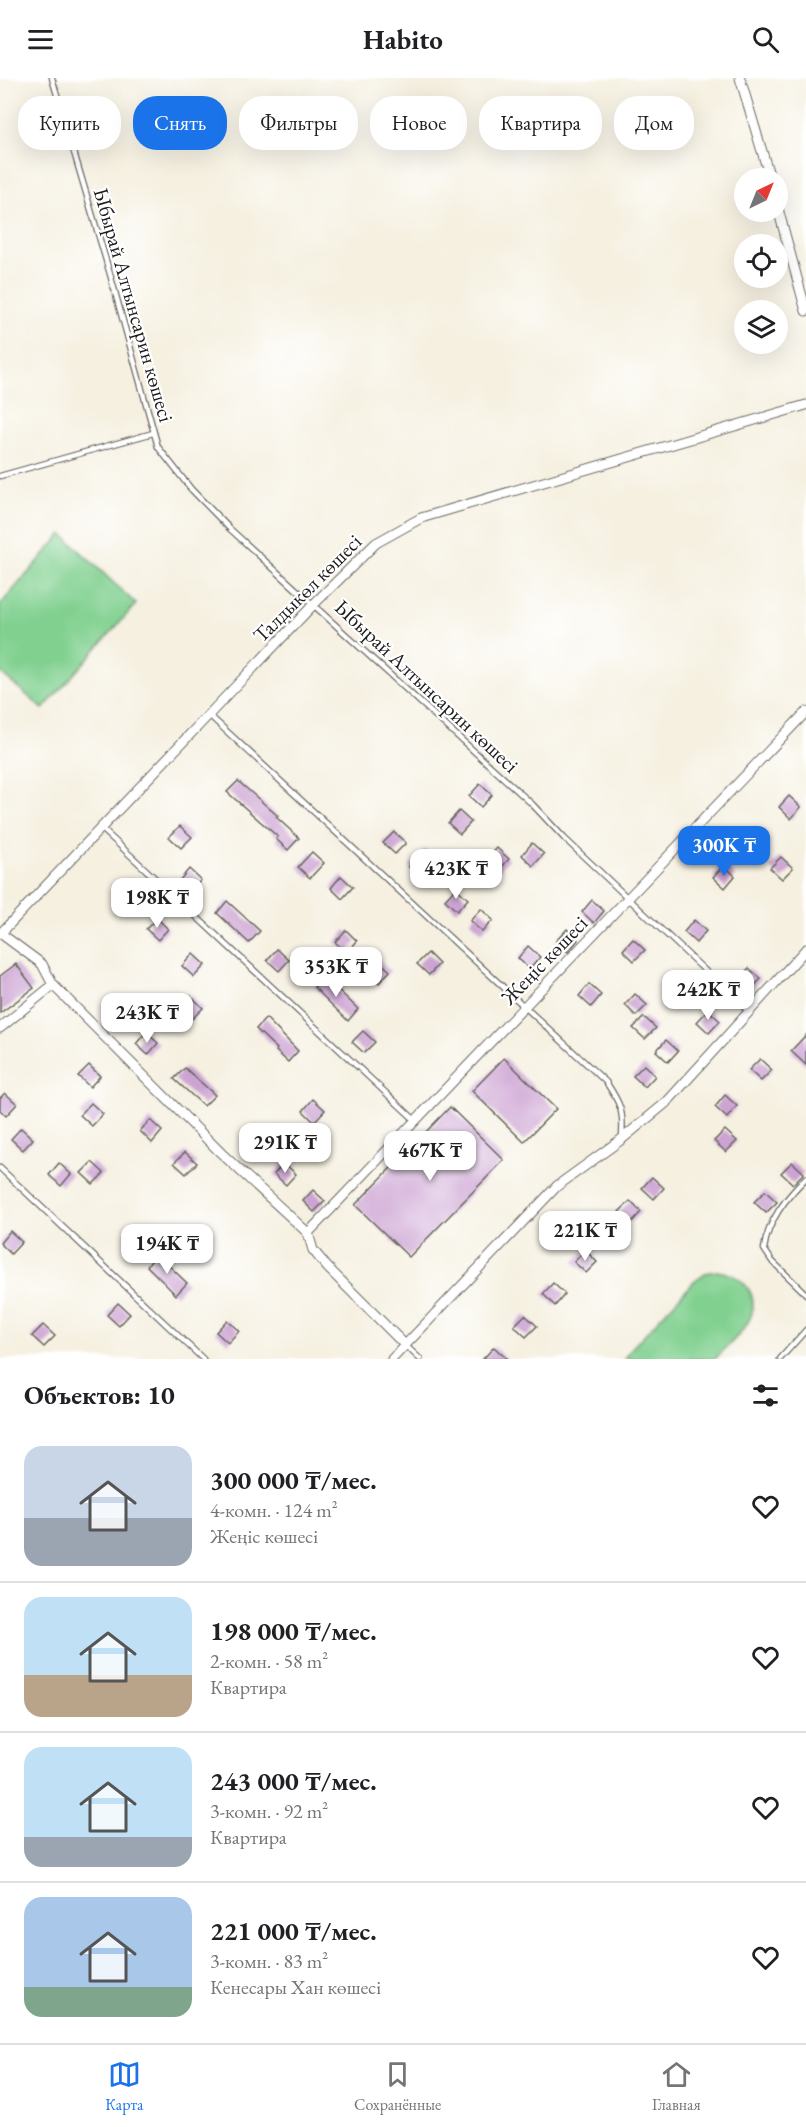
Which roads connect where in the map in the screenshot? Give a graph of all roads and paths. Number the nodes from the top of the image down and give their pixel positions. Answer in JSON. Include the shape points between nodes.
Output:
{"nodes":[{"id":1,"x":52,"y":78,"type":"edge"},
{"id":2,"x":740,"y":78,"type":"edge"},
{"id":3,"x":767,"y":168,"type":"edge"},
{"id":4,"x":782,"y":222,"type":"edge"},
{"id":5,"x":806,"y":311,"type":"edge"},
{"id":6,"x":806,"y":405,"type":"edge"},
{"id":7,"x":153,"y":433,"type":"junction"},
{"id":8,"x":0,"y":476,"type":"edge"},
{"id":9,"x":314,"y":604,"type":"junction"},
{"id":10,"x":806,"y":712,"type":"edge"},
{"id":11,"x":208,"y":714,"type":"junction"},
{"id":12,"x":100,"y":828,"type":"junction"},
{"id":13,"x":628,"y":898,"type":"junction"},
{"id":14,"x":0,"y":933,"type":"edge"},
{"id":15,"x":806,"y":949,"type":"edge"},
{"id":16,"x":53,"y":985,"type":"junction"},
{"id":17,"x":524,"y":1007,"type":"junction"},
{"id":18,"x":748,"y":1012,"type":"junction"},
{"id":19,"x":0,"y":1028,"type":"edge"},
{"id":20,"x":415,"y":1120,"type":"junction"},
{"id":21,"x":622,"y":1139,"type":"junction"},
{"id":22,"x":0,"y":1168,"type":"edge"},
{"id":23,"x":806,"y":1178,"type":"edge"},
{"id":24,"x":308,"y":1233,"type":"junction"},
{"id":25,"x":806,"y":1294,"type":"edge"},
{"id":26,"x":806,"y":1330,"type":"edge"},
{"id":27,"x":405,"y":1345,"type":"junction"},
{"id":28,"x":197,"y":1353,"type":"junction"},
{"id":29,"x":192,"y":1359,"type":"edge"},
{"id":30,"x":204,"y":1359,"type":"edge"},
{"id":31,"x":392,"y":1359,"type":"edge"},
{"id":32,"x":420,"y":1359,"type":"edge"},
{"id":33,"x":780,"y":1359,"type":"edge"}],
"edges":[{"from":1,"to":7,"type":"lane","name":"Ыбырай Алтынсарин көшесі"},
{"from":2,"to":3,"type":"street"},
{"from":4,"to":5,"type":"street"},
{"from":6,"to":9,"type":"street","name":"Талдыкөл көшесі","via":[[421,518],[376,543]]},
{"from":7,"to":8,"type":"lane"},
{"from":7,"to":9,"type":"lane","name":"Ыбырай Алтынсарин көшесі","via":[[158,447],[191,489]]},
{"from":9,"to":11,"type":"street","name":"Талдыкөл көшесі"},
{"from":9,"to":13,"type":"lane","name":"Ыбырай Алтынсарин көшесі","via":[[532,804]]},
{"from":10,"to":13,"type":"street","name":"Жеңіс көшесі"},
{"from":11,"to":12,"type":"street","name":"Талдыкөл көшесі"},
{"from":11,"to":17,"type":"lane"},
{"from":12,"to":14,"type":"street","name":"Талдыкөл көшесі"},
{"from":12,"to":20,"type":"lane"},
{"from":13,"to":17,"type":"street","name":"Жеңіс көшесі"},
{"from":13,"to":18,"type":"lane","name":"Ыбырай Алтынсарин көшесі"},
{"from":14,"to":16,"type":"street","via":[[42,964]]},
{"from":15,"to":18,"type":"street"},
{"from":16,"to":19,"type":"street"},
{"from":16,"to":24,"type":"street","via":[[221,1153]]},
{"from":17,"to":20,"type":"street","name":"Жеңіс көшесі"},
{"from":17,"to":21,"type":"lane","via":[[606,1082],[620,1102]]},
{"from":18,"to":21,"type":"street","via":[[667,1102]]},
{"from":20,"to":24,"type":"street","name":"Жеңіс көшесі"},
{"from":21,"to":27,"type":"street","via":[[557,1186]]},
{"from":22,"to":28,"type":"lane"},
{"from":23,"to":25,"type":"lane","via":[[766,1232],[764,1249]]},
{"from":24,"to":27,"type":"street","via":[[313,1250],[327,1267]]},
{"from":26,"to":33,"type":"lane"},
{"from":27,"to":31,"type":"street"},
{"from":27,"to":32,"type":"lane"},
{"from":28,"to":29,"type":"lane"},
{"from":28,"to":30,"type":"lane"}]}
